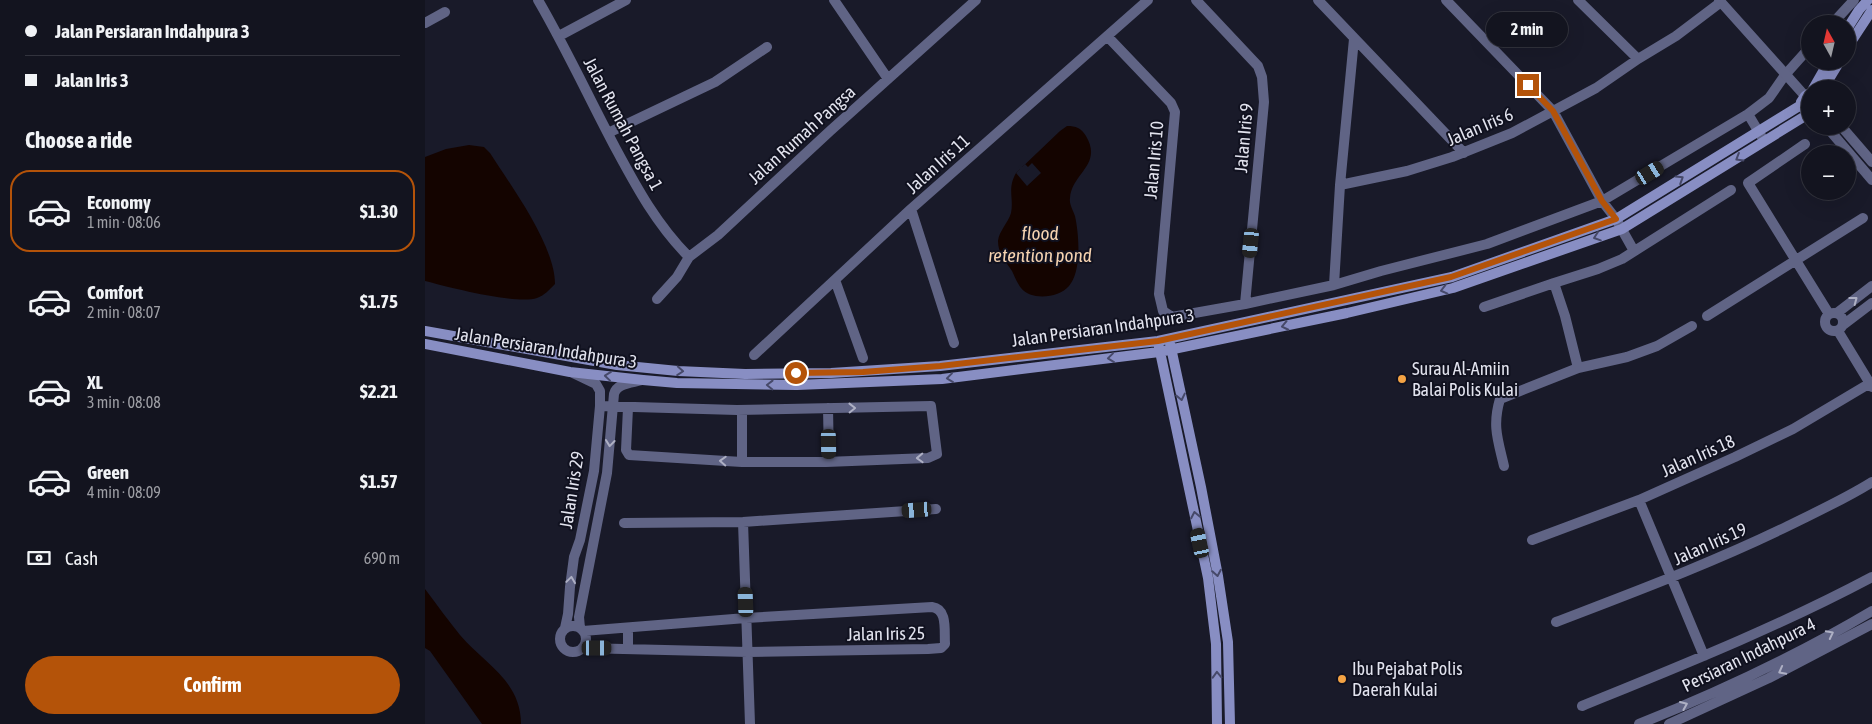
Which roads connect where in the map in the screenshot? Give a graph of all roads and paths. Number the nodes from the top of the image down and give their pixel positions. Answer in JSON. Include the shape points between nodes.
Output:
{"nodes":[{"id":1,"x":538,"y":0,"type":"edge"},
{"id":2,"x":626,"y":0,"type":"edge"},
{"id":3,"x":834,"y":0,"type":"edge"},
{"id":4,"x":976,"y":0,"type":"edge"},
{"id":5,"x":1148,"y":0,"type":"edge"},
{"id":6,"x":1196,"y":0,"type":"edge"},
{"id":7,"x":1317,"y":0,"type":"edge"},
{"id":8,"x":1446,"y":0,"type":"edge"},
{"id":9,"x":1578,"y":0,"type":"edge"},
{"id":10,"x":1854,"y":0,"type":"edge"},
{"id":11,"x":1868,"y":0,"type":"edge"},
{"id":12,"x":1720,"y":1,"type":"edge"},
{"id":13,"x":1872,"y":10,"type":"edge"},
{"id":14,"x":445,"y":12,"type":"dead end"},
{"id":15,"x":1840,"y":15,"type":"edge"},
{"id":16,"x":1856,"y":15,"type":"edge"},
{"id":17,"x":425,"y":23,"type":"edge"},
{"id":18,"x":1856,"y":34,"type":"edge"},
{"id":19,"x":559,"y":36,"type":"junction"},
{"id":20,"x":1107,"y":36,"type":"junction"},
{"id":21,"x":1353,"y":39,"type":"junction"},
{"id":22,"x":767,"y":47,"type":"dead end"},
{"id":23,"x":1801,"y":58,"type":"edge"},
{"id":24,"x":1638,"y":59,"type":"junction"},
{"id":25,"x":1785,"y":75,"type":"junction"},
{"id":26,"x":888,"y":78,"type":"junction"},
{"id":27,"x":1801,"y":93,"type":"edge"},
{"id":28,"x":1801,"y":101,"type":"edge"},
{"id":29,"x":1553,"y":111,"type":"junction"},
{"id":30,"x":1748,"y":114,"type":"junction"},
{"id":31,"x":1801,"y":119,"type":"edge"},
{"id":32,"x":1759,"y":131,"type":"junction"},
{"id":33,"x":608,"y":133,"type":"junction"},
{"id":34,"x":1834,"y":135,"type":"edge"},
{"id":35,"x":1849,"y":135,"type":"edge"},
{"id":36,"x":1765,"y":142,"type":"junction"},
{"id":37,"x":1805,"y":144,"type":"dead end"},
{"id":38,"x":1464,"y":153,"type":"junction"},
{"id":39,"x":1872,"y":162,"type":"edge"},
{"id":40,"x":1872,"y":180,"type":"edge"},
{"id":41,"x":1340,"y":185,"type":"junction"},
{"id":42,"x":1731,"y":190,"type":"dead end"},
{"id":43,"x":1602,"y":201,"type":"junction"},
{"id":44,"x":911,"y":210,"type":"junction"},
{"id":45,"x":1863,"y":218,"type":"dead end"},
{"id":46,"x":1616,"y":219,"type":"junction"},
{"id":47,"x":1622,"y":229,"type":"junction"},
{"id":48,"x":1634,"y":252,"type":"junction"},
{"id":49,"x":689,"y":257,"type":"junction"},
{"id":50,"x":1795,"y":259,"type":"junction"},
{"id":51,"x":835,"y":280,"type":"junction"},
{"id":52,"x":1554,"y":283,"type":"junction"},
{"id":53,"x":1334,"y":285,"type":"junction"},
{"id":54,"x":1871,"y":287,"type":"edge"},
{"id":55,"x":657,"y":299,"type":"dead end"},
{"id":56,"x":1872,"y":303,"type":"edge"},
{"id":57,"x":1245,"y":304,"type":"junction"},
{"id":58,"x":1484,"y":307,"type":"dead end"},
{"id":59,"x":1833,"y":313,"type":"junction"},
{"id":60,"x":1707,"y":316,"type":"dead end"},
{"id":61,"x":1692,"y":326,"type":"dead end"},
{"id":62,"x":1840,"y":328,"type":"junction"},
{"id":63,"x":425,"y":331,"type":"edge"},
{"id":64,"x":1158,"y":341,"type":"junction"},
{"id":65,"x":954,"y":343,"type":"dead end"},
{"id":66,"x":425,"y":344,"type":"edge"},
{"id":67,"x":1170,"y":344,"type":"junction"},
{"id":68,"x":1159,"y":352,"type":"junction"},
{"id":69,"x":754,"y":355,"type":"dead end"},
{"id":70,"x":863,"y":358,"type":"dead end"},
{"id":71,"x":1578,"y":368,"type":"junction"},
{"id":72,"x":570,"y":372,"type":"junction"},
{"id":73,"x":643,"y":380,"type":"junction"},
{"id":74,"x":1871,"y":384,"type":"edge"},
{"id":75,"x":600,"y":406,"type":"junction"},
{"id":76,"x":613,"y":407,"type":"junction"},
{"id":77,"x":628,"y":408,"type":"junction"},
{"id":78,"x":828,"y":408,"type":"junction"},
{"id":79,"x":742,"y":410,"type":"junction"},
{"id":80,"x":742,"y":462,"type":"junction"},
{"id":81,"x":829,"y":462,"type":"junction"},
{"id":82,"x":1504,"y":466,"type":"dead end"},
{"id":83,"x":1872,"y":482,"type":"edge"},
{"id":84,"x":1639,"y":500,"type":"junction"},
{"id":85,"x":936,"y":509,"type":"dead end"},
{"id":86,"x":743,"y":522,"type":"junction"},
{"id":87,"x":624,"y":523,"type":"dead end"},
{"id":88,"x":1532,"y":540,"type":"dead end"},
{"id":89,"x":1872,"y":577,"type":"edge"},
{"id":90,"x":1671,"y":579,"type":"junction"},
{"id":91,"x":1872,"y":611,"type":"edge"},
{"id":92,"x":747,"y":618,"type":"junction"},
{"id":93,"x":1556,"y":622,"type":"dead end"},
{"id":94,"x":1872,"y":624,"type":"edge"},
{"id":95,"x":565,"y":628,"type":"junction"},
{"id":96,"x":628,"y":628,"type":"junction"},
{"id":97,"x":582,"y":630,"type":"junction"},
{"id":98,"x":582,"y":648,"type":"junction"},
{"id":99,"x":628,"y":648,"type":"junction"},
{"id":100,"x":748,"y":652,"type":"junction"},
{"id":101,"x":1704,"y":656,"type":"junction"},
{"id":102,"x":1582,"y":706,"type":"dead end"},
{"id":103,"x":750,"y":724,"type":"edge"},
{"id":104,"x":1217,"y":724,"type":"edge"},
{"id":105,"x":1230,"y":724,"type":"edge"},
{"id":106,"x":1639,"y":724,"type":"edge"},
{"id":107,"x":1669,"y":724,"type":"edge"}],
"edges":[{"from":1,"to":19,"type":"street","name":"Jalan Rumah Pangsa 1"},
{"from":2,"to":19,"type":"street"},
{"from":3,"to":26,"type":"street"},
{"from":4,"to":26,"type":"street","name":"Jalan Rumah Pangsa"},
{"from":5,"to":20,"type":"street","name":"Jalan Iris 11"},
{"from":6,"to":57,"type":"street","name":"Jalan Iris 9","via":[[1258,66],[1262,77],[1264,102]]},
{"from":7,"to":21,"type":"street"},
{"from":8,"to":29,"type":"street"},
{"from":9,"to":24,"type":"street"},
{"from":10,"to":15,"type":"street"},
{"from":11,"to":16,"type":"main road"},
{"from":12,"to":24,"type":"street","name":"Jalan Iris 6","via":[[1676,36]]},
{"from":12,"to":25,"type":"street"},
{"from":13,"to":18,"type":"main road"},
{"from":14,"to":17,"type":"street"},
{"from":19,"to":33,"type":"street","name":"Jalan Rumah Pangsa 1"},
{"from":20,"to":44,"type":"street","name":"Jalan Iris 11"},
{"from":20,"to":57,"type":"street","name":"Jalan Iris 10","via":[[1171,103],[1175,112],[1159,294],[1163,311],[1172,316]]},
{"from":21,"to":38,"type":"street"},
{"from":21,"to":41,"type":"street"},
{"from":22,"to":33,"type":"street","via":[[715,82]]},
{"from":23,"to":25,"type":"street"},
{"from":24,"to":29,"type":"street","name":"Jalan Iris 6","via":[[1596,88]]},
{"from":25,"to":27,"type":"street"},
{"from":25,"to":30,"type":"street","via":[[1769,98]]},
{"from":26,"to":49,"type":"street","name":"Jalan Rumah Pangsa","via":[[718,235]]},
{"from":28,"to":32,"type":"main road","name":"Jalan Persiaran Indahpura 3"},
{"from":29,"to":38,"type":"street","name":"Jalan Iris 6","via":[[1512,134]]},
{"from":29,"to":43,"type":"street"},
{"from":30,"to":32,"type":"street"},
{"from":30,"to":43,"type":"street"},
{"from":31,"to":36,"type":"main road","name":"Jalan Persiaran Indahpura 3"},
{"from":32,"to":36,"type":"street"},
{"from":46,"to":32,"type":"main road","name":"Jalan Persiaran Indahpura 3","one_way":true},
{"from":33,"to":49,"type":"street","name":"Jalan Rumah Pangsa 1","via":[[654,216]]},
{"from":34,"to":40,"type":"street"},
{"from":35,"to":39,"type":"street"},
{"from":36,"to":47,"type":"main road","name":"Jalan Persiaran Indahpura 3","one_way":true},
{"from":37,"to":50,"type":"street","via":[[1748,183]]},
{"from":38,"to":41,"type":"street","name":"Jalan Iris 6","via":[[1407,171]]},
{"from":41,"to":53,"type":"street"},
{"from":42,"to":48,"type":"street"},
{"from":43,"to":46,"type":"street"},
{"from":43,"to":53,"type":"street","via":[[1487,244]]},
{"from":44,"to":51,"type":"street","name":"Jalan Iris 11"},
{"from":44,"to":65,"type":"street"},
{"from":45,"to":50,"type":"street"},
{"from":46,"to":47,"type":"street"},
{"from":46,"to":67,"type":"main road","name":"Jalan Persiaran Indahpura 3","via":[[1451,277]]},
{"from":47,"to":48,"type":"street"},
{"from":47,"to":67,"type":"main road","name":"Jalan Persiaran Indahpura 3","one_way":true,"via":[[1453,288],[1347,313]]},
{"from":48,"to":52,"type":"street"},
{"from":49,"to":55,"type":"street","name":"Jalan Rumah Pangsa","via":[[677,277]]},
{"from":50,"to":59,"type":"street"},
{"from":50,"to":60,"type":"street"},
{"from":51,"to":69,"type":"street","name":"Jalan Iris 11"},
{"from":51,"to":70,"type":"street"},
{"from":52,"to":58,"type":"street"},
{"from":52,"to":71,"type":"street"},
{"from":53,"to":57,"type":"street"},
{"from":59,"to":54,"type":"street","one_way":true},
{"from":56,"to":62,"type":"street"},
{"from":59,"to":62,"type":"street","via":[[1843,319]]},
{"from":59,"to":62,"type":"street","via":[[1825,318],[1826,327],[1830,331]]},
{"from":61,"to":71,"type":"street","via":[[1657,346],[1627,357]]},
{"from":62,"to":74,"type":"street"},
{"from":63,"to":64,"type":"main road","name":"Jalan Persiaran Indahpura 3","one_way":true,"via":[[617,365],[745,374],[940,366]]},
{"from":64,"to":67,"type":"main road","name":"Jalan Persiaran Indahpura 3"},
{"from":64,"to":68,"type":"main road"},
{"from":66,"to":72,"type":"main road","name":"Jalan Persiaran Indahpura 3"},
{"from":67,"to":68,"type":"main road","name":"Jalan Persiaran Indahpura 3"},
{"from":67,"to":105,"type":"main road","one_way":true,"via":[[1218,576],[1228,642]]},
{"from":68,"to":73,"type":"main road","name":"Jalan Persiaran Indahpura 3","one_way":true,"via":[[908,381],[797,385]]},
{"from":104,"to":68,"type":"main road","one_way":true,"via":[[1216,644],[1208,578]]},
{"from":71,"to":82,"type":"street","via":[[1500,400],[1495,414],[1495,431]]},
{"from":73,"to":72,"type":"main road","name":"Jalan Persiaran Indahpura 3","one_way":true},
{"from":72,"to":75,"type":"street","name":"Jalan Iris 29","via":[[596,384],[600,391]]},
{"from":73,"to":76,"type":"street","name":"Jalan Iris 29","via":[[615,390]]},
{"from":74,"to":84,"type":"street","name":"Jalan Iris 18","via":[[1793,429]]},
{"from":75,"to":76,"type":"street"},
{"from":95,"to":75,"type":"street","name":"Jalan Iris 29","one_way":true,"via":[[574,557],[594,471]]},
{"from":76,"to":77,"type":"street"},
{"from":76,"to":97,"type":"street","name":"Jalan Iris 29","one_way":true,"via":[[607,473],[579,617]]},
{"from":77,"to":79,"type":"street"},
{"from":80,"to":77,"type":"street","one_way":true,"via":[[628,454]]},
{"from":78,"to":79,"type":"street"},
{"from":78,"to":81,"type":"street"},
{"from":78,"to":81,"type":"street","one_way":true,"via":[[931,406],[937,454],[928,458]]},
{"from":79,"to":80,"type":"street"},
{"from":80,"to":81,"type":"street"},
{"from":83,"to":90,"type":"street","name":"Jalan Iris 19","via":[[1751,544]]},
{"from":84,"to":88,"type":"street","name":"Jalan Iris 18"},
{"from":84,"to":90,"type":"street"},
{"from":85,"to":86,"type":"street"},
{"from":86,"to":87,"type":"street"},
{"from":86,"to":92,"type":"street"},
{"from":89,"to":101,"type":"street"},
{"from":90,"to":93,"type":"street","name":"Jalan Iris 19"},
{"from":90,"to":101,"type":"street"},
{"from":106,"to":91,"type":"street","name":"Persiaran Indahpura 4","one_way":true,"via":[[1762,670]]},
{"from":92,"to":96,"type":"street","name":"Jalan Iris 25"},
{"from":92,"to":100,"type":"street"},
{"from":92,"to":100,"type":"street","name":"Jalan Iris 25","via":[[932,606],[942,612],[945,638],[941,648],[928,649]]},
{"from":94,"to":107,"type":"street","name":"Persiaran Indahpura 4","one_way":true,"via":[[1769,678]]},
{"from":95,"to":97,"type":"street","via":[[575,626]]},
{"from":95,"to":98,"type":"street","via":[[560,635],[560,644],[574,652]]},
{"from":96,"to":97,"type":"street","name":"Jalan Iris 25"},
{"from":96,"to":99,"type":"street"},
{"from":97,"to":98,"type":"street","via":[[586,638]]},
{"from":98,"to":99,"type":"street","name":"Jalan Iris 25"},
{"from":99,"to":100,"type":"street","name":"Jalan Iris 25"},
{"from":100,"to":103,"type":"street"},
{"from":101,"to":102,"type":"street"}]}
